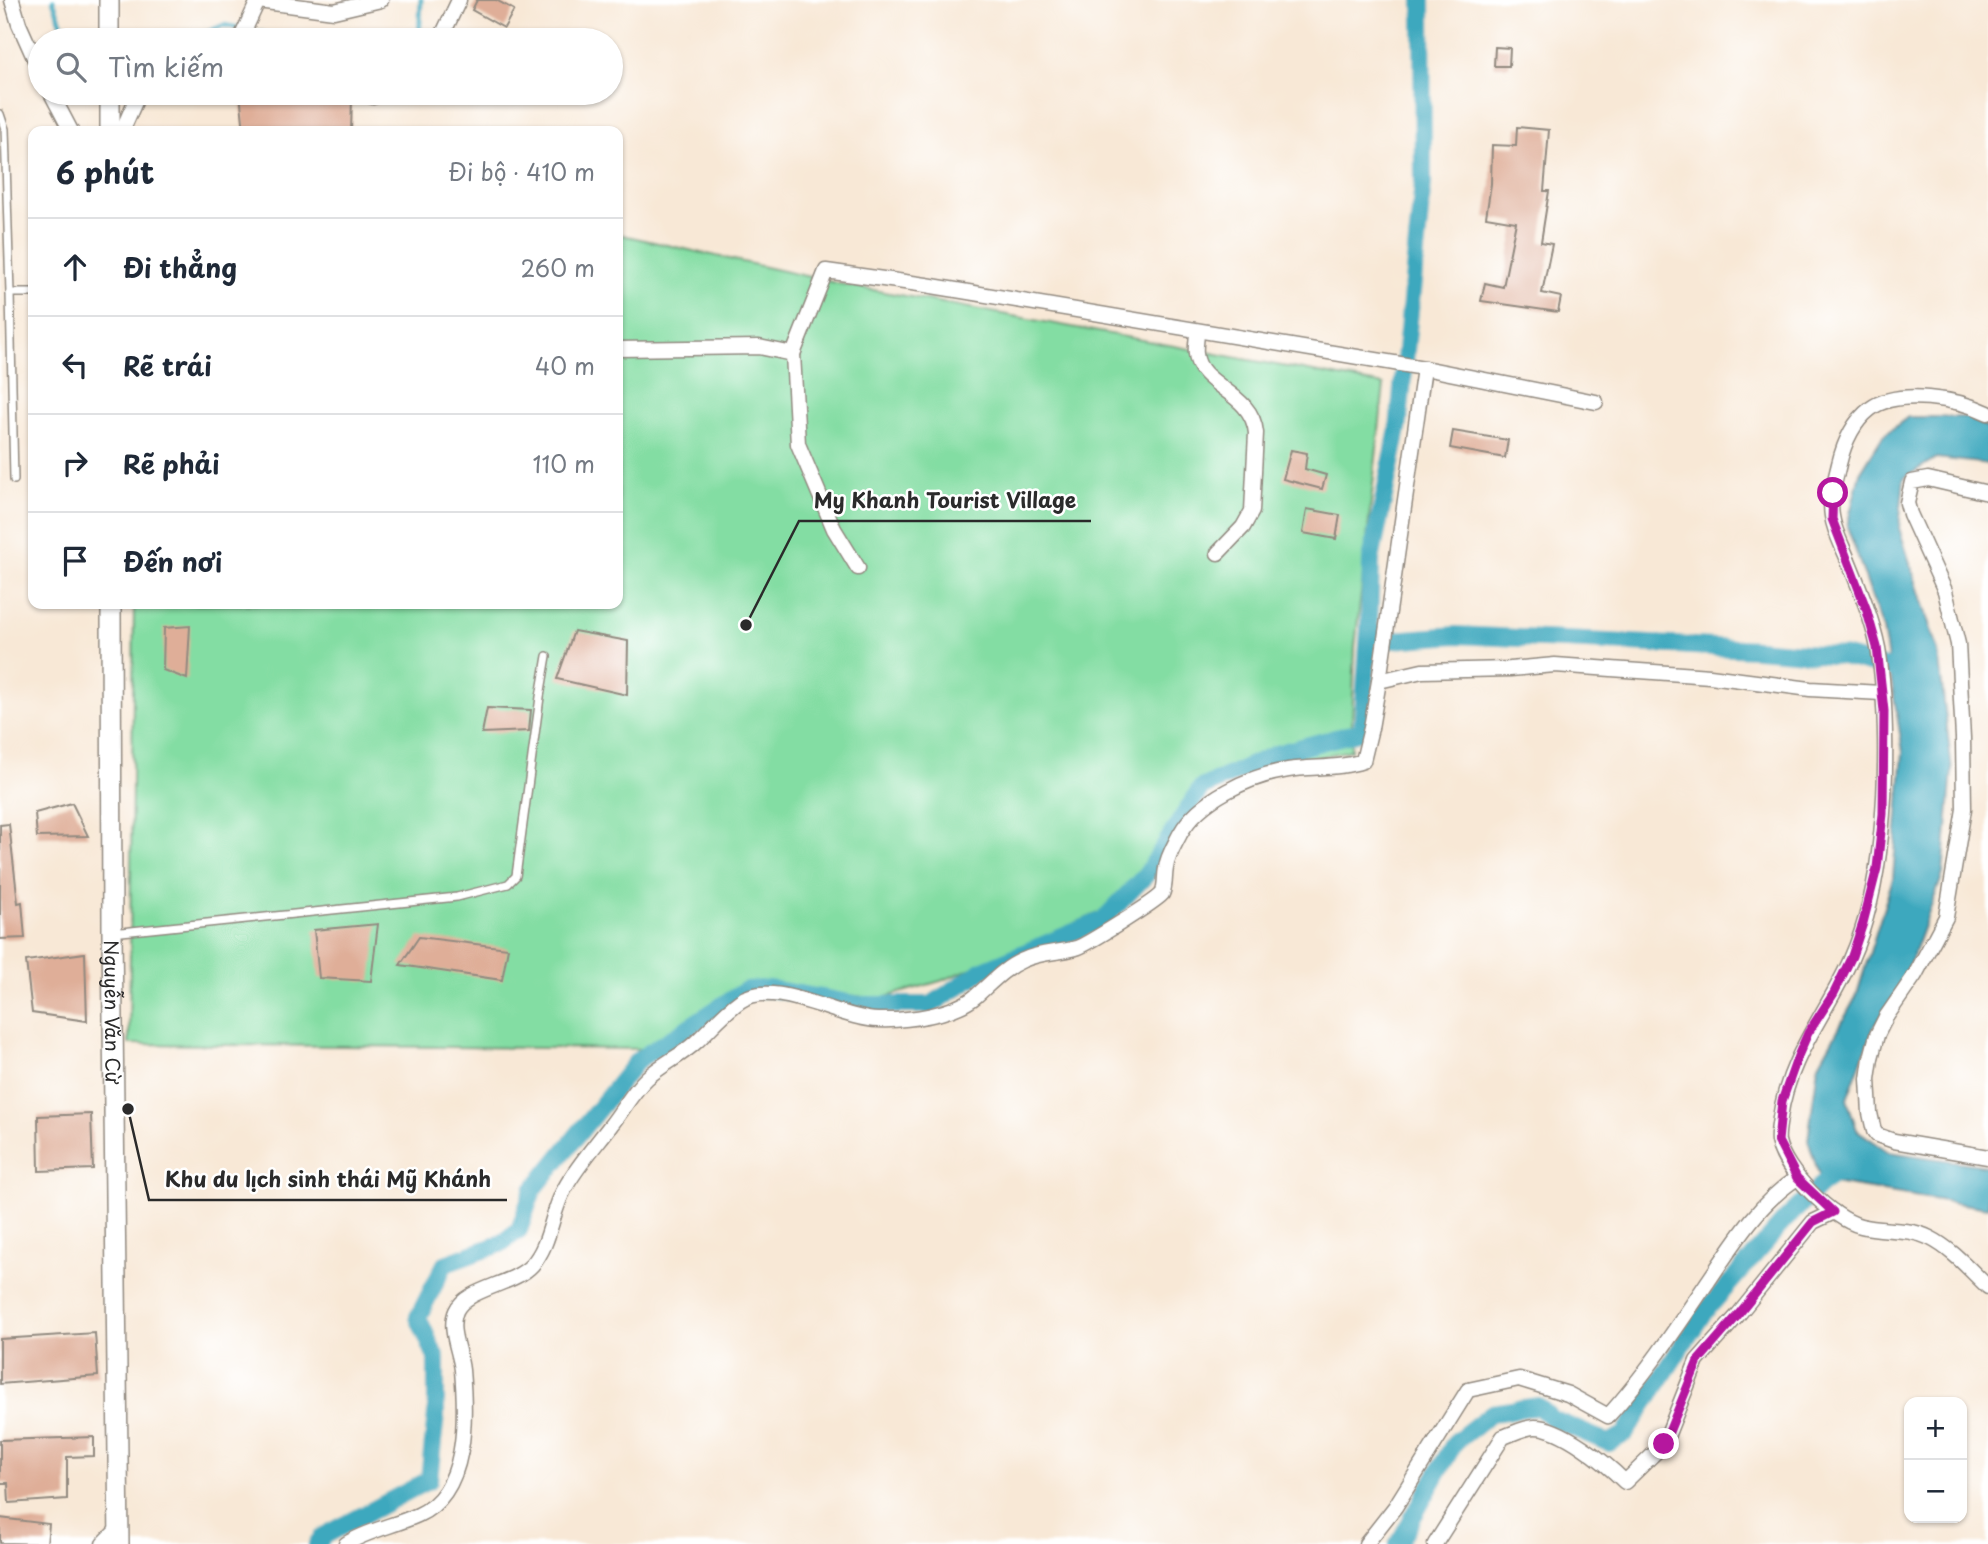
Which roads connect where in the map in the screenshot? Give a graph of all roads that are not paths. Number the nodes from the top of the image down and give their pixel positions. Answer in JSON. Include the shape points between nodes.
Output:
{"nodes":[{"id":1,"x":12,"y":0,"type":"edge"},
{"id":2,"x":109,"y":0,"type":"edge"},
{"id":3,"x":381,"y":0,"type":"edge"},
{"id":4,"x":459,"y":0,"type":"edge"},
{"id":5,"x":109,"y":28,"type":"edge"},
{"id":6,"x":246,"y":28,"type":"edge"},
{"id":7,"x":446,"y":28,"type":"edge"},
{"id":8,"x":28,"y":44,"type":"edge"},
{"id":9,"x":57,"y":105,"type":"edge"},
{"id":10,"x":110,"y":105,"type":"edge"},
{"id":11,"x":134,"y":105,"type":"edge"},
{"id":12,"x":0,"y":114,"type":"edge"},
{"id":13,"x":68,"y":126,"type":"edge"},
{"id":14,"x":110,"y":126,"type":"edge"},
{"id":15,"x":124,"y":126,"type":"edge"},
{"id":16,"x":10,"y":293,"type":"junction"},
{"id":17,"x":28,"y":293,"type":"edge"},
{"id":18,"x":1197,"y":332,"type":"junction"},
{"id":19,"x":623,"y":349,"type":"edge"},
{"id":20,"x":793,"y":354,"type":"junction"},
{"id":21,"x":1422,"y":368,"type":"junction"},
{"id":22,"x":1596,"y":402,"type":"dead end"},
{"id":23,"x":1988,"y":413,"type":"edge"},
{"id":24,"x":14,"y":480,"type":"dead end"},
{"id":25,"x":1988,"y":493,"type":"edge"},
{"id":26,"x":1218,"y":554,"type":"dead end"},
{"id":27,"x":858,"y":568,"type":"dead end"},
{"id":28,"x":111,"y":609,"type":"edge"},
{"id":29,"x":547,"y":656,"type":"dead end"},
{"id":30,"x":1379,"y":681,"type":"junction"},
{"id":31,"x":1881,"y":688,"type":"junction"},
{"id":32,"x":112,"y":933,"type":"junction"},
{"id":33,"x":1988,"y":1157,"type":"edge"},
{"id":34,"x":1798,"y":1179,"type":"junction"},
{"id":35,"x":1833,"y":1211,"type":"junction"},
{"id":36,"x":1988,"y":1287,"type":"edge"},
{"id":37,"x":119,"y":1536,"type":"edge"},
{"id":38,"x":103,"y":1544,"type":"edge"},
{"id":39,"x":346,"y":1544,"type":"edge"},
{"id":40,"x":1366,"y":1544,"type":"edge"},
{"id":41,"x":1435,"y":1544,"type":"edge"}],
"edges":[{"from":1,"to":8,"type":"street"},
{"from":2,"to":5,"type":"main road"},
{"from":3,"to":6,"type":"street","via":[[334,11],[258,1]]},
{"from":4,"to":7,"type":"street"},
{"from":9,"to":13,"type":"street"},
{"from":10,"to":14,"type":"main road"},
{"from":11,"to":15,"type":"street"},
{"from":12,"to":16,"type":"lane","via":[[5,129]]},
{"from":16,"to":17,"type":"lane"},
{"from":16,"to":24,"type":"lane"},
{"from":18,"to":20,"type":"street","via":[[826,271]]},
{"from":18,"to":21,"type":"street"},
{"from":18,"to":26,"type":"street","via":[[1198,363],[1245,405],[1255,421],[1252,510]]},
{"from":19,"to":20,"type":"street","via":[[759,347]]},
{"from":20,"to":27,"type":"street","via":[[798,444],[834,528]]},
{"from":21,"to":22,"type":"street"},
{"from":21,"to":30,"type":"street"},
{"from":23,"to":31,"type":"street","via":[[1950,400],[1903,399],[1875,405],[1848,436],[1835,481],[1832,519],[1866,608],[1877,647]]},
{"from":25,"to":33,"type":"street","via":[[1928,479],[1912,482],[1909,492],[1907,503],[1914,526],[1945,591],[1958,644],[1964,809],[1946,918],[1877,1035],[1868,1097],[1877,1135]]},
{"from":28,"to":32,"type":"main road","name":"Nguyễn Văn Cừ"},
{"from":29,"to":32,"type":"lane","via":[[516,876],[508,884],[457,897]]},
{"from":30,"to":31,"type":"street","via":[[1422,671],[1555,665],[1710,676],[1810,690]]},
{"from":30,"to":39,"type":"street","via":[[1363,761],[1286,770],[1217,798],[1181,831],[1166,867],[1162,894],[1079,947],[1023,960],[962,1005],[922,1017],[862,1019],[780,995],[755,995],[738,1002],[639,1087],[564,1189],[544,1246],[532,1264],[476,1294],[456,1311],[454,1331],[463,1392],[461,1440],[458,1465],[446,1492],[422,1514]]},
{"from":31,"to":34,"type":"street","via":[[1883,814],[1877,868],[1852,956],[1808,1033],[1782,1101],[1778,1141]]},
{"from":32,"to":37,"type":"main road","name":"Nguyễn Văn Cừ"},
{"from":34,"to":35,"type":"street"},
{"from":34,"to":40,"type":"street","via":[[1787,1184],[1747,1224],[1608,1416],[1568,1394],[1519,1379],[1468,1390],[1395,1507]]},
{"from":35,"to":36,"type":"street","via":[[1859,1226],[1909,1231],[1932,1239]]},
{"from":35,"to":41,"type":"street","via":[[1813,1222],[1698,1361],[1664,1444],[1625,1482],[1603,1460],[1565,1436],[1535,1427],[1503,1437]]},
{"from":37,"to":38,"type":"street"}]}
